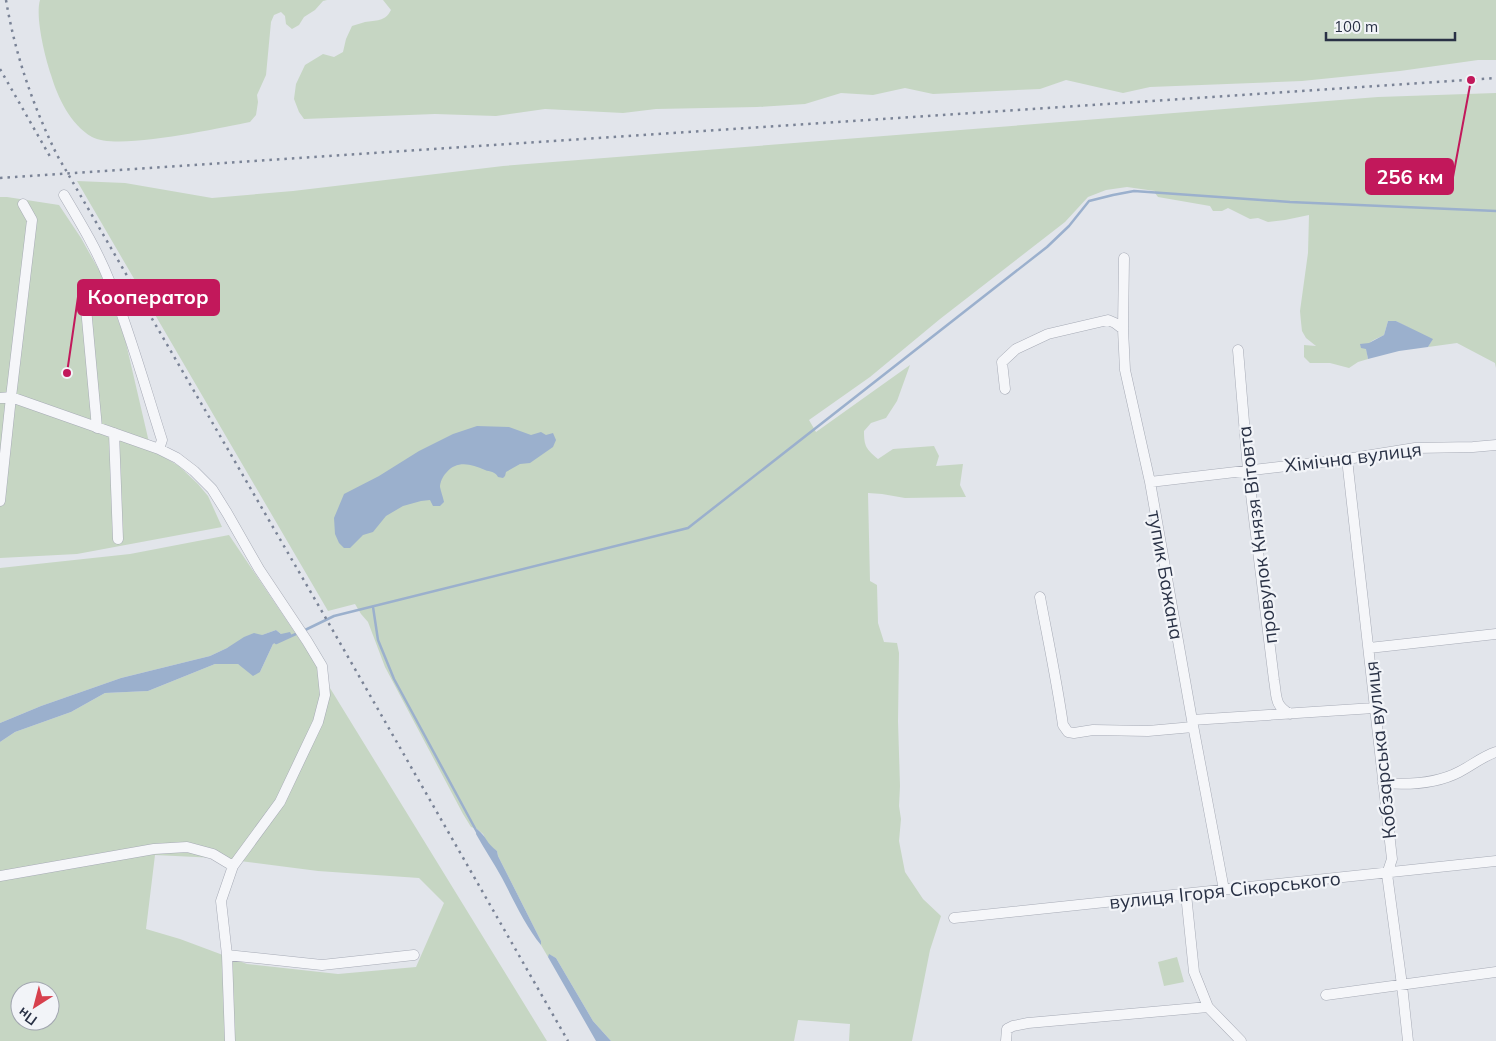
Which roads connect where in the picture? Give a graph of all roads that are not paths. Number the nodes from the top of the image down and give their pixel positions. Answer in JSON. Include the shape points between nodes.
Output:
{"nodes":[{"id":1,"x":64,"y":195,"type":"dead end"},
{"id":2,"x":22,"y":204,"type":"dead end"},
{"id":3,"x":1124,"y":258,"type":"dead end"},
{"id":4,"x":84,"y":286,"type":"dead end"},
{"id":5,"x":1123,"y":329,"type":"junction"},
{"id":6,"x":1238,"y":350,"type":"dead end"},
{"id":7,"x":1005,"y":389,"type":"dead end"},
{"id":8,"x":5,"y":398,"type":"edge"},
{"id":9,"x":97,"y":428,"type":"junction"},
{"id":10,"x":114,"y":432,"type":"junction"},
{"id":11,"x":1496,"y":445,"type":"edge"},
{"id":12,"x":160,"y":449,"type":"junction"},
{"id":13,"x":1347,"y":458,"type":"junction"},
{"id":14,"x":1248,"y":470,"type":"junction"},
{"id":15,"x":1150,"y":482,"type":"junction"},
{"id":16,"x":0,"y":501,"type":"edge"},
{"id":17,"x":118,"y":539,"type":"dead end"},
{"id":18,"x":1040,"y":597,"type":"dead end"},
{"id":19,"x":1496,"y":634,"type":"edge"},
{"id":20,"x":1369,"y":648,"type":"junction"},
{"id":21,"x":1374,"y":708,"type":"junction"},
{"id":22,"x":1290,"y":714,"type":"junction"},
{"id":23,"x":1192,"y":724,"type":"junction"},
{"id":24,"x":1496,"y":752,"type":"edge"},
{"id":25,"x":1383,"y":783,"type":"junction"},
{"id":26,"x":1496,"y":862,"type":"edge"},
{"id":27,"x":233,"y":866,"type":"junction"},
{"id":28,"x":1387,"y":874,"type":"junction"},
{"id":29,"x":0,"y":876,"type":"edge"},
{"id":30,"x":1224,"y":890,"type":"junction"},
{"id":31,"x":1186,"y":894,"type":"junction"},
{"id":32,"x":954,"y":918,"type":"dead end"},
{"id":33,"x":227,"y":955,"type":"junction"},
{"id":34,"x":414,"y":955,"type":"dead end"},
{"id":35,"x":1496,"y":972,"type":"edge"},
{"id":36,"x":1402,"y":985,"type":"junction"},
{"id":37,"x":1326,"y":995,"type":"dead end"},
{"id":38,"x":1208,"y":1007,"type":"junction"},
{"id":39,"x":230,"y":1041,"type":"edge"},
{"id":40,"x":1006,"y":1041,"type":"edge"},
{"id":41,"x":1241,"y":1041,"type":"edge"},
{"id":42,"x":1408,"y":1041,"type":"edge"}],
"edges":[{"from":1,"to":12,"type":"street","via":[[109,279],[162,440]]},
{"from":2,"to":8,"type":"street","via":[[32,220]]},
{"from":3,"to":5,"type":"street","name":"тупик Бажана"},
{"from":4,"to":9,"type":"street"},
{"from":5,"to":7,"type":"street","via":[[1108,320],[1097,322],[1048,334],[1016,349],[1002,362]]},
{"from":5,"to":15,"type":"street","name":"тупик Бажана","via":[[1125,370]]},
{"from":6,"to":14,"type":"street","name":"провулок Князя Вітовта"},
{"from":8,"to":9,"type":"street"},
{"from":8,"to":16,"type":"street"},
{"from":9,"to":10,"type":"street"},
{"from":10,"to":12,"type":"street"},
{"from":10,"to":17,"type":"street"},
{"from":11,"to":13,"type":"street","name":"Хімічна вулиця","via":[[1414,448]]},
{"from":12,"to":27,"type":"street","via":[[194,471],[212,489],[258,569],[322,666],[325,695],[318,722],[280,802]]},
{"from":13,"to":14,"type":"street","name":"Хімічна вулиця"},
{"from":13,"to":20,"type":"street","name":"Кобзарська вулиця"},
{"from":14,"to":15,"type":"street","name":"Хімічна вулиця"},
{"from":14,"to":22,"type":"street","name":"провулок Князя Вітовта","via":[[1278,704]]},
{"from":15,"to":23,"type":"street","name":"тупик Бажана"},
{"from":18,"to":23,"type":"street","via":[[1065,729],[1074,733],[1148,731]]},
{"from":19,"to":20,"type":"street"},
{"from":20,"to":21,"type":"street","name":"Кобзарська вулиця"},
{"from":21,"to":22,"type":"street"},
{"from":21,"to":25,"type":"street","name":"Кобзарська вулиця"},
{"from":22,"to":23,"type":"street"},
{"from":23,"to":30,"type":"street","name":"тупик Бажана"},
{"from":24,"to":25,"type":"street","via":[[1457,774],[1431,782]]},
{"from":25,"to":28,"type":"street","name":"Кобзарська вулиця","via":[[1392,859]]},
{"from":26,"to":28,"type":"street","name":"вулиця Ігоря Сікорського"},
{"from":27,"to":29,"type":"street","via":[[213,854],[187,847],[154,849]]},
{"from":27,"to":33,"type":"street","via":[[221,901]]},
{"from":28,"to":30,"type":"street","name":"вулиця Ігоря Сікорського"},
{"from":28,"to":36,"type":"street","name":"Кобзарська вулиця"},
{"from":30,"to":31,"type":"street","name":"вулиця Ігоря Сікорського"},
{"from":31,"to":32,"type":"street","name":"вулиця Ігоря Сікорського"},
{"from":31,"to":38,"type":"street","via":[[1194,972]]},
{"from":33,"to":34,"type":"street","via":[[322,965]]},
{"from":33,"to":39,"type":"street"},
{"from":35,"to":36,"type":"street"},
{"from":36,"to":37,"type":"street"},
{"from":36,"to":42,"type":"street","name":"Кобзарська вулиця"},
{"from":38,"to":40,"type":"street","via":[[1028,1023],[1007,1029]]},
{"from":38,"to":41,"type":"street"}]}
